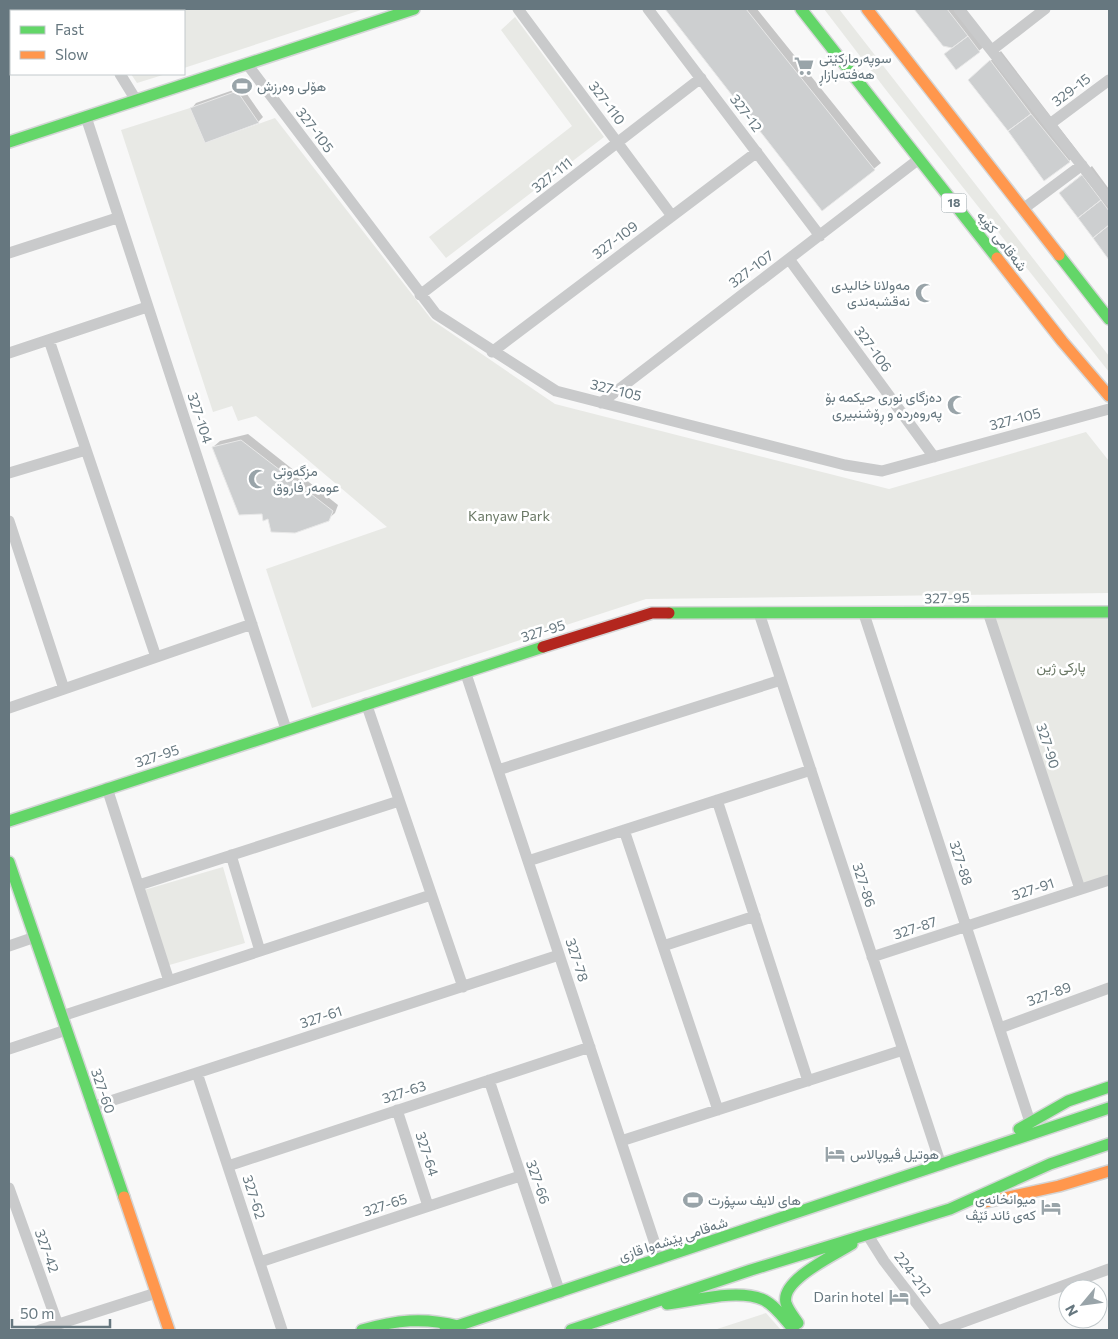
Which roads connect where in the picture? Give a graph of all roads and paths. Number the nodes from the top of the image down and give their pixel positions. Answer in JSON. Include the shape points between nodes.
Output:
{"nodes":[{"id":1,"x":518,"y":9,"type":"edge"},
{"id":2,"x":648,"y":9,"type":"edge"},
{"id":3,"x":801,"y":9,"type":"edge"},
{"id":4,"x":867,"y":9,"type":"edge"},
{"id":5,"x":959,"y":9,"type":"edge"},
{"id":6,"x":1045,"y":9,"type":"edge"},
{"id":7,"x":407,"y":10,"type":"edge"},
{"id":8,"x":992,"y":50,"type":"junction"},
{"id":9,"x":247,"y":64,"type":"junction"},
{"id":10,"x":121,"y":75,"type":"edge"},
{"id":11,"x":701,"y":78,"type":"junction"},
{"id":12,"x":1109,"y":80,"type":"edge"},
{"id":13,"x":136,"y":100,"type":"junction"},
{"id":14,"x":86,"y":117,"type":"junction"},
{"id":15,"x":1050,"y":124,"type":"junction"},
{"id":16,"x":9,"y":142,"type":"edge"},
{"id":17,"x":618,"y":143,"type":"junction"},
{"id":18,"x":757,"y":152,"type":"junction"},
{"id":19,"x":919,"y":159,"type":"junction"},
{"id":20,"x":1082,"y":165,"type":"junction"},
{"id":21,"x":1109,"y":200,"type":"edge"},
{"id":22,"x":1023,"y":209,"type":"junction"},
{"id":23,"x":672,"y":216,"type":"junction"},
{"id":24,"x":117,"y":218,"type":"junction"},
{"id":25,"x":820,"y":236,"type":"junction"},
{"id":26,"x":9,"y":253,"type":"edge"},
{"id":27,"x":789,"y":259,"type":"junction"},
{"id":28,"x":420,"y":295,"type":"junction"},
{"id":29,"x":147,"y":307,"type":"junction"},
{"id":30,"x":1109,"y":319,"type":"edge"},
{"id":31,"x":49,"y":340,"type":"junction"},
{"id":32,"x":1062,"y":341,"type":"junction"},
{"id":33,"x":492,"y":352,"type":"junction"},
{"id":34,"x":9,"y":353,"type":"edge"},
{"id":35,"x":1109,"y":396,"type":"edge"},
{"id":36,"x":601,"y":403,"type":"junction"},
{"id":37,"x":1109,"y":408,"type":"edge"},
{"id":38,"x":86,"y":450,"type":"junction"},
{"id":39,"x":934,"y":457,"type":"junction"},
{"id":40,"x":9,"y":474,"type":"edge"},
{"id":41,"x":9,"y":522,"type":"edge"},
{"id":42,"x":988,"y":612,"type":"junction"},
{"id":43,"x":1109,"y":612,"type":"edge"},
{"id":44,"x":759,"y":613,"type":"junction"},
{"id":45,"x":864,"y":614,"type":"junction"},
{"id":46,"x":252,"y":624,"type":"junction"},
{"id":47,"x":156,"y":657,"type":"junction"},
{"id":48,"x":465,"y":671,"type":"junction"},
{"id":49,"x":781,"y":680,"type":"junction"},
{"id":50,"x":64,"y":689,"type":"junction"},
{"id":51,"x":366,"y":703,"type":"junction"},
{"id":52,"x":9,"y":708,"type":"edge"},
{"id":53,"x":286,"y":729,"type":"junction"},
{"id":54,"x":498,"y":770,"type":"junction"},
{"id":55,"x":811,"y":770,"type":"junction"},
{"id":56,"x":108,"y":788,"type":"junction"},
{"id":57,"x":718,"y":800,"type":"junction"},
{"id":58,"x":399,"y":801,"type":"junction"},
{"id":59,"x":9,"y":821,"type":"edge"},
{"id":60,"x":624,"y":830,"type":"junction"},
{"id":61,"x":231,"y":856,"type":"junction"},
{"id":62,"x":528,"y":861,"type":"junction"},
{"id":63,"x":9,"y":862,"type":"edge"},
{"id":64,"x":1109,"y":880,"type":"edge"},
{"id":65,"x":139,"y":885,"type":"junction"},
{"id":66,"x":1080,"y":889,"type":"junction"},
{"id":67,"x":431,"y":895,"type":"junction"},
{"id":68,"x":754,"y":916,"type":"junction"},
{"id":69,"x":966,"y":927,"type":"junction"},
{"id":70,"x":35,"y":937,"type":"junction"},
{"id":71,"x":9,"y":946,"type":"edge"},
{"id":72,"x":662,"y":946,"type":"junction"},
{"id":73,"x":260,"y":951,"type":"junction"},
{"id":74,"x":559,"y":955,"type":"junction"},
{"id":75,"x":872,"y":957,"type":"junction"},
{"id":76,"x":169,"y":981,"type":"junction"},
{"id":77,"x":463,"y":986,"type":"junction"},
{"id":78,"x":1109,"y":988,"type":"edge"},
{"id":79,"x":62,"y":1016,"type":"junction"},
{"id":80,"x":1000,"y":1028,"type":"junction"},
{"id":81,"x":66,"y":1030,"type":"junction"},
{"id":82,"x":590,"y":1047,"type":"junction"},
{"id":83,"x":9,"y":1049,"type":"edge"},
{"id":84,"x":903,"y":1050,"type":"junction"},
{"id":85,"x":197,"y":1073,"type":"junction"},
{"id":86,"x":489,"y":1080,"type":"junction"},
{"id":87,"x":808,"y":1081,"type":"junction"},
{"id":88,"x":1109,"y":1087,"type":"edge"},
{"id":89,"x":92,"y":1107,"type":"junction"},
{"id":90,"x":1109,"y":1108,"type":"edge"},
{"id":91,"x":397,"y":1110,"type":"junction"},
{"id":92,"x":718,"y":1110,"type":"junction"},
{"id":93,"x":1030,"y":1122,"type":"junction"},
{"id":94,"x":621,"y":1141,"type":"junction"},
{"id":95,"x":1109,"y":1144,"type":"edge"},
{"id":96,"x":993,"y":1146,"type":"junction"},
{"id":97,"x":941,"y":1165,"type":"junction"},
{"id":98,"x":228,"y":1166,"type":"junction"},
{"id":99,"x":1109,"y":1171,"type":"edge"},
{"id":100,"x":520,"y":1176,"type":"junction"},
{"id":101,"x":9,"y":1188,"type":"edge"},
{"id":102,"x":428,"y":1206,"type":"junction"},
{"id":103,"x":950,"y":1210,"type":"junction"},
{"id":104,"x":867,"y":1234,"type":"junction"},
{"id":105,"x":660,"y":1260,"type":"junction"},
{"id":106,"x":260,"y":1262,"type":"junction"},
{"id":107,"x":1109,"y":1269,"type":"edge"},
{"id":108,"x":156,"y":1293,"type":"junction"},
{"id":109,"x":560,"y":1293,"type":"junction"},
{"id":110,"x":640,"y":1307,"type":"junction"},
{"id":111,"x":58,"y":1325,"type":"junction"},
{"id":112,"x":458,"y":1326,"type":"junction"},
{"id":113,"x":40,"y":1330,"type":"edge"},
{"id":114,"x":169,"y":1330,"type":"edge"},
{"id":115,"x":282,"y":1330,"type":"edge"},
{"id":116,"x":362,"y":1330,"type":"edge"},
{"id":117,"x":445,"y":1330,"type":"edge"},
{"id":118,"x":571,"y":1330,"type":"edge"},
{"id":119,"x":794,"y":1330,"type":"edge"},
{"id":120,"x":803,"y":1330,"type":"edge"},
{"id":121,"x":937,"y":1330,"type":"edge"},
{"id":122,"x":941,"y":1330,"type":"edge"}],
"edges":[{"from":1,"to":17,"type":"street","name":"327-110"},
{"from":2,"to":11,"type":"street","name":"327-12"},
{"from":3,"to":19,"type":"main road","name":"شەقامی کۆیە","number":"18"},
{"from":4,"to":22,"type":"main road"},
{"from":5,"to":8,"type":"street"},
{"from":6,"to":8,"type":"street"},
{"from":7,"to":9,"type":"main road"},
{"from":8,"to":15,"type":"street"},
{"from":9,"to":13,"type":"main road"},
{"from":9,"to":28,"type":"street","name":"327-105"},
{"from":10,"to":13,"type":"street"},
{"from":11,"to":17,"type":"street","name":"327-111"},
{"from":11,"to":18,"type":"street","name":"327-12"},
{"from":12,"to":15,"type":"street","name":"329-15"},
{"from":13,"to":14,"type":"main road"},
{"from":14,"to":16,"type":"main road"},
{"from":14,"to":24,"type":"street","name":"327-104"},
{"from":15,"to":20,"type":"street"},
{"from":17,"to":23,"type":"street","name":"327-110"},
{"from":17,"to":28,"type":"street","name":"327-111"},
{"from":18,"to":23,"type":"street","name":"327-109"},
{"from":18,"to":25,"type":"street","name":"327-12"},
{"from":19,"to":25,"type":"street","name":"327-107"},
{"from":19,"to":32,"type":"main road","name":"شەقامی کۆیە","number":"18"},
{"from":20,"to":21,"type":"street"},
{"from":20,"to":22,"type":"street"},
{"from":22,"to":30,"type":"main road"},
{"from":23,"to":33,"type":"street","name":"327-109"},
{"from":24,"to":26,"type":"street"},
{"from":24,"to":29,"type":"street","name":"327-104"},
{"from":25,"to":27,"type":"street","name":"327-107"},
{"from":27,"to":36,"type":"street","name":"327-107"},
{"from":27,"to":39,"type":"street","name":"327-106"},
{"from":28,"to":33,"type":"street","name":"327-105","via":[[436,314]]},
{"from":29,"to":31,"type":"street"},
{"from":29,"to":46,"type":"street","name":"327-104"},
{"from":31,"to":34,"type":"street"},
{"from":31,"to":38,"type":"street"},
{"from":32,"to":35,"type":"main road","name":"شەقامی کۆیە","number":"18"},
{"from":32,"to":37,"type":"main road"},
{"from":33,"to":36,"type":"street","name":"327-105","via":[[556,391]]},
{"from":36,"to":39,"type":"street","name":"327-105","via":[[845,465],[882,471]]},
{"from":37,"to":39,"type":"street","name":"327-105"},
{"from":38,"to":40,"type":"street"},
{"from":38,"to":47,"type":"street"},
{"from":41,"to":50,"type":"street"},
{"from":42,"to":43,"type":"main road","name":"327-95"},
{"from":42,"to":45,"type":"main road","name":"327-95"},
{"from":42,"to":66,"type":"street","name":"327-90"},
{"from":44,"to":45,"type":"main road","name":"327-95"},
{"from":44,"to":48,"type":"main road","name":"327-95","via":[[652,613]]},
{"from":44,"to":49,"type":"street","name":"327-86"},
{"from":45,"to":69,"type":"street","name":"327-88"},
{"from":46,"to":47,"type":"street"},
{"from":46,"to":53,"type":"street","name":"327-104"},
{"from":47,"to":50,"type":"street"},
{"from":48,"to":51,"type":"main road","name":"327-95"},
{"from":48,"to":54,"type":"street","name":"327-78"},
{"from":49,"to":54,"type":"street"},
{"from":49,"to":55,"type":"street","name":"327-86"},
{"from":50,"to":52,"type":"street"},
{"from":51,"to":53,"type":"main road","name":"327-95"},
{"from":51,"to":58,"type":"street"},
{"from":53,"to":56,"type":"main road","name":"327-95"},
{"from":54,"to":62,"type":"street","name":"327-78"},
{"from":55,"to":57,"type":"street"},
{"from":55,"to":75,"type":"street","name":"327-86"},
{"from":56,"to":59,"type":"main road","name":"327-95"},
{"from":56,"to":65,"type":"street"},
{"from":57,"to":60,"type":"street"},
{"from":57,"to":68,"type":"street"},
{"from":58,"to":61,"type":"street"},
{"from":58,"to":67,"type":"street"},
{"from":60,"to":62,"type":"street"},
{"from":60,"to":72,"type":"street"},
{"from":61,"to":65,"type":"street"},
{"from":61,"to":73,"type":"street"},
{"from":62,"to":74,"type":"street","name":"327-78"},
{"from":63,"to":70,"type":"main road","name":"327-60"},
{"from":64,"to":66,"type":"street","name":"327-91"},
{"from":65,"to":76,"type":"street"},
{"from":66,"to":69,"type":"street","name":"327-91"},
{"from":67,"to":73,"type":"street"},
{"from":67,"to":77,"type":"street"},
{"from":68,"to":72,"type":"street"},
{"from":68,"to":87,"type":"street"},
{"from":69,"to":75,"type":"street","name":"327-87"},
{"from":69,"to":80,"type":"street","name":"327-88"},
{"from":70,"to":71,"type":"street"},
{"from":70,"to":79,"type":"main road","name":"327-60"},
{"from":72,"to":92,"type":"street"},
{"from":73,"to":76,"type":"street"},
{"from":74,"to":77,"type":"street","name":"327-61"},
{"from":74,"to":82,"type":"street","name":"327-78"},
{"from":75,"to":84,"type":"street","name":"327-86"},
{"from":76,"to":79,"type":"street"},
{"from":77,"to":85,"type":"street","name":"327-61"},
{"from":78,"to":80,"type":"street","name":"327-89"},
{"from":79,"to":81,"type":"main road","name":"327-60"},
{"from":80,"to":93,"type":"street","name":"327-88"},
{"from":81,"to":83,"type":"street"},
{"from":81,"to":89,"type":"main road","name":"327-60"},
{"from":82,"to":86,"type":"street","name":"327-63"},
{"from":82,"to":94,"type":"street","name":"327-78"},
{"from":84,"to":87,"type":"street"},
{"from":84,"to":97,"type":"street","name":"327-86"},
{"from":85,"to":89,"type":"street","name":"327-61"},
{"from":85,"to":98,"type":"street","name":"327-62"},
{"from":86,"to":91,"type":"street","name":"327-63"},
{"from":86,"to":100,"type":"street","name":"327-66"},
{"from":87,"to":92,"type":"street"},
{"from":88,"to":93,"type":"main road","via":[[1068,1101]]},
{"from":89,"to":108,"type":"main road","name":"327-60"},
{"from":90,"to":96,"type":"main road","name":"شەقامی پێشەوا قازی"},
{"from":91,"to":98,"type":"street","name":"327-63"},
{"from":91,"to":102,"type":"street","name":"327-64"},
{"from":92,"to":94,"type":"street"},
{"from":93,"to":96,"type":"main road"},
{"from":94,"to":105,"type":"street","name":"327-78"},
{"from":95,"to":103,"type":"main road","via":[[1050,1164]]},
{"from":96,"to":97,"type":"main road","name":"شەقامی پێشەوا قازی"},
{"from":97,"to":105,"type":"main road","name":"شەقامی پێشەوا قازی"},
{"from":98,"to":106,"type":"street","name":"327-62"},
{"from":99,"to":103,"type":"main road","via":[[1059,1186]]},
{"from":100,"to":102,"type":"street","name":"327-65"},
{"from":100,"to":109,"type":"street","name":"327-66"},
{"from":101,"to":111,"type":"street","name":"327-42"},
{"from":102,"to":106,"type":"street","name":"327-65"},
{"from":103,"to":104,"type":"main road"},
{"from":104,"to":110,"type":"main road"},
{"from":104,"to":120,"type":"main road","via":[[788,1287],[786,1303]]},
{"from":104,"to":121,"type":"street","name":"224-212"},
{"from":105,"to":109,"type":"main road","name":"شەقامی پێشەوا قازی"},
{"from":106,"to":115,"type":"street","name":"327-62"},
{"from":107,"to":122,"type":"street"},
{"from":108,"to":111,"type":"street"},
{"from":108,"to":114,"type":"main road","name":"327-60"},
{"from":109,"to":112,"type":"main road","name":"شەقامی پێشەوا قازی"},
{"from":110,"to":118,"type":"main road"},
{"from":110,"to":119,"type":"main road","via":[[748,1296],[769,1304]]},
{"from":111,"to":113,"type":"street"},
{"from":112,"to":116,"type":"main road","via":[[435,1319],[411,1318]]},
{"from":112,"to":117,"type":"main road","name":"شەقامی پێشەوا قازی"}]}
